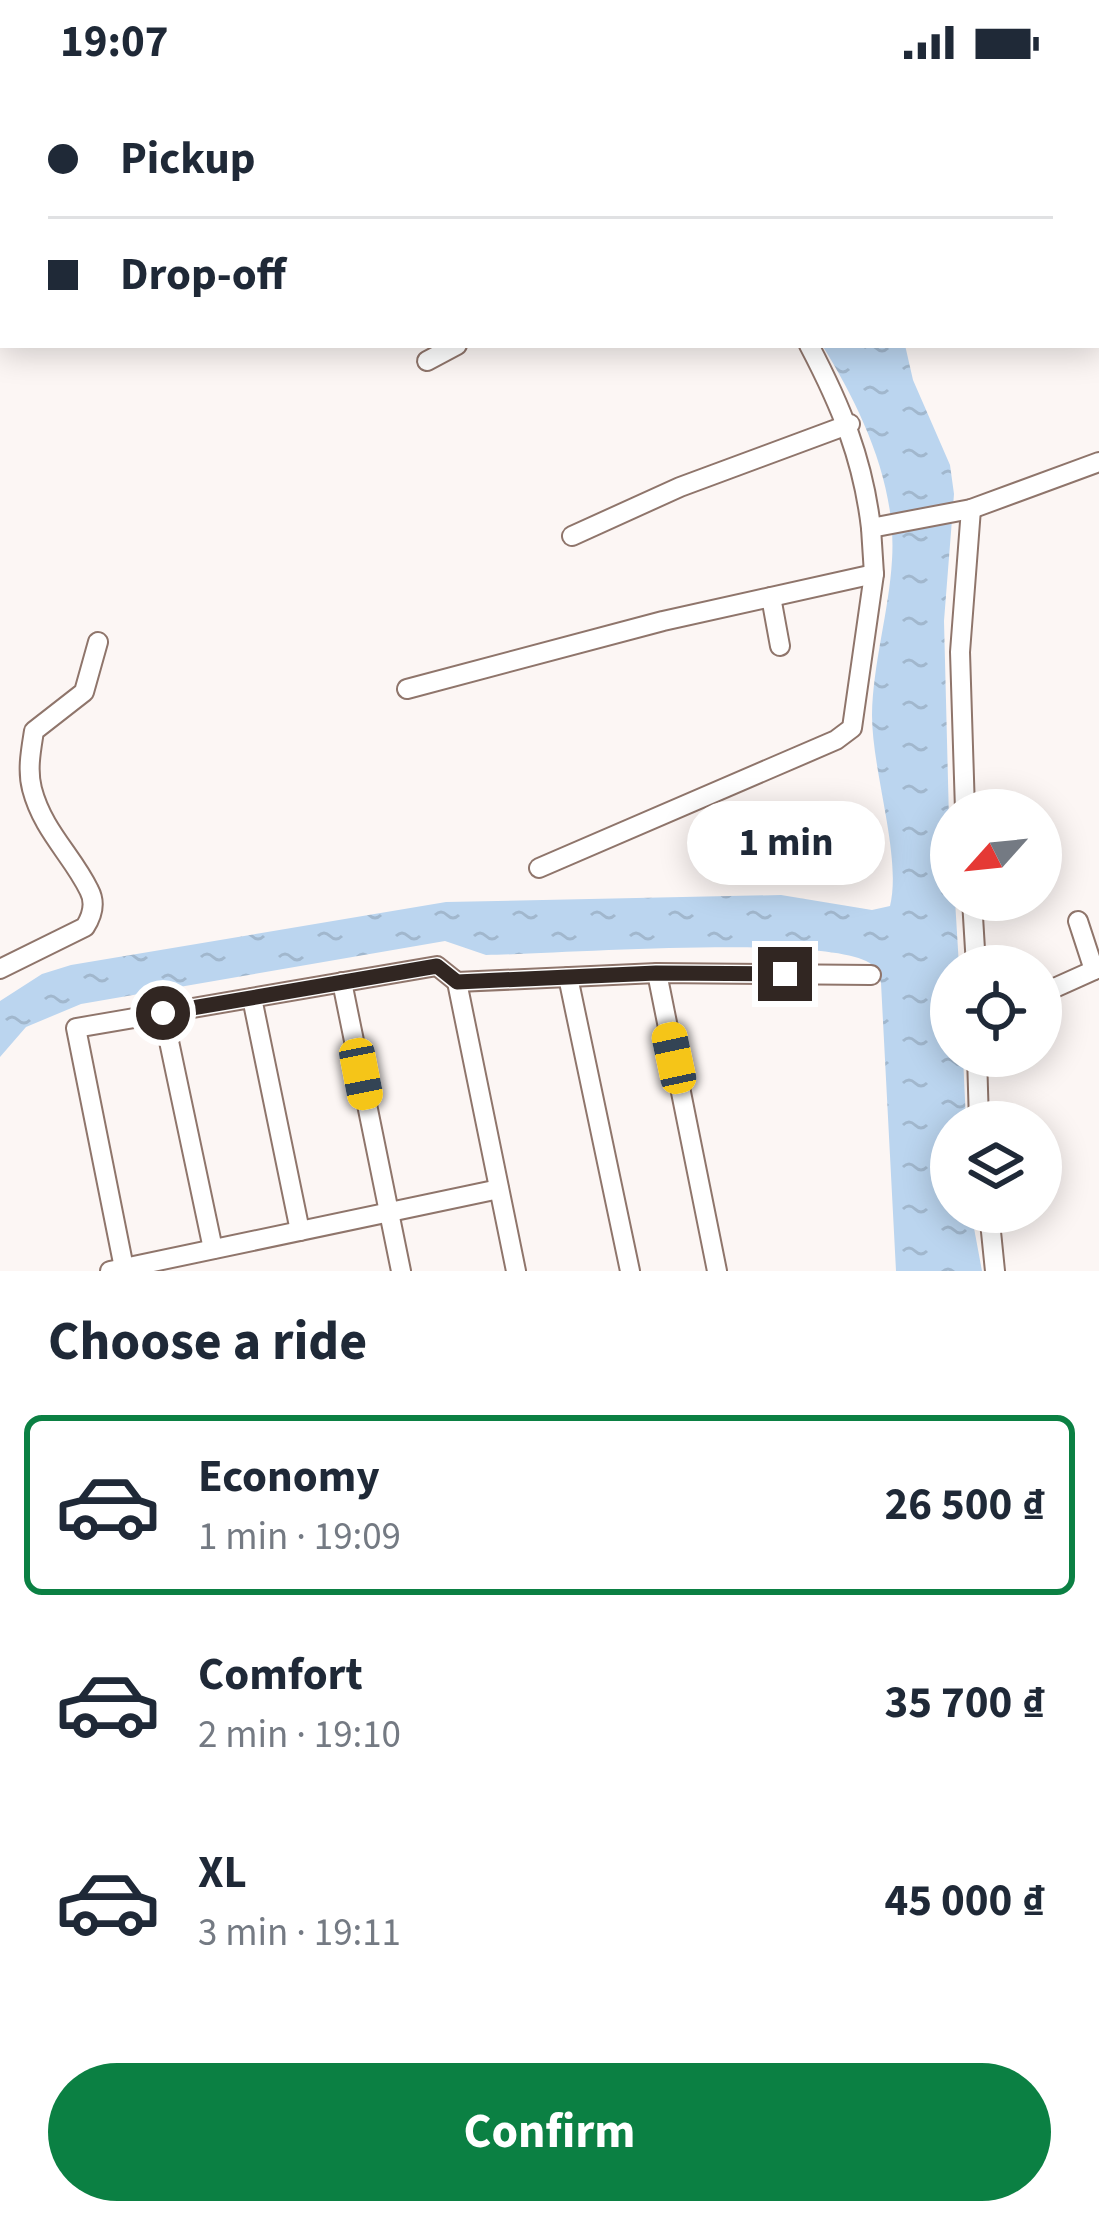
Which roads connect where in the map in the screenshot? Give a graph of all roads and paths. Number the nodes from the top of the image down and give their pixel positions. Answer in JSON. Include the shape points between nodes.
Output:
{"nodes":[{"id":1,"x":451,"y":348,"type":"edge"},
{"id":2,"x":811,"y":348,"type":"edge"},
{"id":3,"x":427,"y":361,"type":"dead end"},
{"id":4,"x":850,"y":424,"type":"junction"},
{"id":5,"x":1099,"y":462,"type":"edge"},
{"id":6,"x":966,"y":510,"type":"junction"},
{"id":7,"x":881,"y":527,"type":"junction"},
{"id":8,"x":572,"y":536,"type":"dead end"},
{"id":9,"x":874,"y":574,"type":"junction"},
{"id":10,"x":771,"y":597,"type":"junction"},
{"id":11,"x":98,"y":642,"type":"dead end"},
{"id":12,"x":780,"y":646,"type":"dead end"},
{"id":13,"x":407,"y":689,"type":"dead end"},
{"id":14,"x":964,"y":789,"type":"edge"},
{"id":15,"x":539,"y":868,"type":"dead end"},
{"id":16,"x":1078,"y":921,"type":"dead end"},
{"id":17,"x":0,"y":969,"type":"edge"},
{"id":18,"x":1096,"y":969,"type":"edge"},
{"id":19,"x":656,"y":973,"type":"junction"},
{"id":20,"x":871,"y":975,"type":"dead end"},
{"id":21,"x":568,"y":977,"type":"junction"},
{"id":22,"x":342,"y":982,"type":"junction"},
{"id":23,"x":457,"y":982,"type":"junction"},
{"id":24,"x":1062,"y":984,"type":"edge"},
{"id":25,"x":252,"y":998,"type":"junction"},
{"id":26,"x":163,"y":1013,"type":"junction"},
{"id":27,"x":500,"y":1189,"type":"junction"},
{"id":28,"x":389,"y":1212,"type":"junction"},
{"id":29,"x":299,"y":1231,"type":"junction"},
{"id":30,"x":991,"y":1233,"type":"edge"},
{"id":31,"x":213,"y":1249,"type":"junction"},
{"id":32,"x":117,"y":1269,"type":"edge"},
{"id":33,"x":401,"y":1271,"type":"edge"},
{"id":34,"x":515,"y":1271,"type":"edge"},
{"id":35,"x":630,"y":1271,"type":"edge"},
{"id":36,"x":717,"y":1271,"type":"edge"},
{"id":37,"x":995,"y":1271,"type":"edge"}],
"edges":[{"from":1,"to":3,"type":"street"},
{"from":2,"to":4,"type":"street"},
{"from":4,"to":7,"type":"street"},
{"from":4,"to":8,"type":"street"},
{"from":5,"to":6,"type":"street"},
{"from":6,"to":7,"type":"street"},
{"from":6,"to":14,"type":"street"},
{"from":7,"to":9,"type":"street"},
{"from":9,"to":10,"type":"street"},
{"from":9,"to":15,"type":"street","via":[[852,728]]},
{"from":10,"to":12,"type":"street"},
{"from":10,"to":13,"type":"street"},
{"from":11,"to":17,"type":"street","via":[[84,692],[34,731],[29,757],[45,823],[91,892],[93,914],[85,927]]},
{"from":16,"to":18,"type":"street"},
{"from":18,"to":24,"type":"street"},
{"from":19,"to":20,"type":"street"},
{"from":19,"to":21,"type":"street"},
{"from":19,"to":36,"type":"street"},
{"from":21,"to":23,"type":"street"},
{"from":21,"to":35,"type":"street"},
{"from":22,"to":23,"type":"street","via":[[437,966]]},
{"from":22,"to":25,"type":"street"},
{"from":22,"to":28,"type":"street"},
{"from":23,"to":27,"type":"street"},
{"from":25,"to":26,"type":"street"},
{"from":25,"to":29,"type":"street"},
{"from":26,"to":31,"type":"street"},
{"from":26,"to":32,"type":"street","via":[[76,1028]]},
{"from":27,"to":28,"type":"street"},
{"from":27,"to":34,"type":"street"},
{"from":28,"to":29,"type":"street"},
{"from":28,"to":33,"type":"street"},
{"from":29,"to":31,"type":"street"},
{"from":30,"to":37,"type":"street"},
{"from":31,"to":32,"type":"street"}]}
